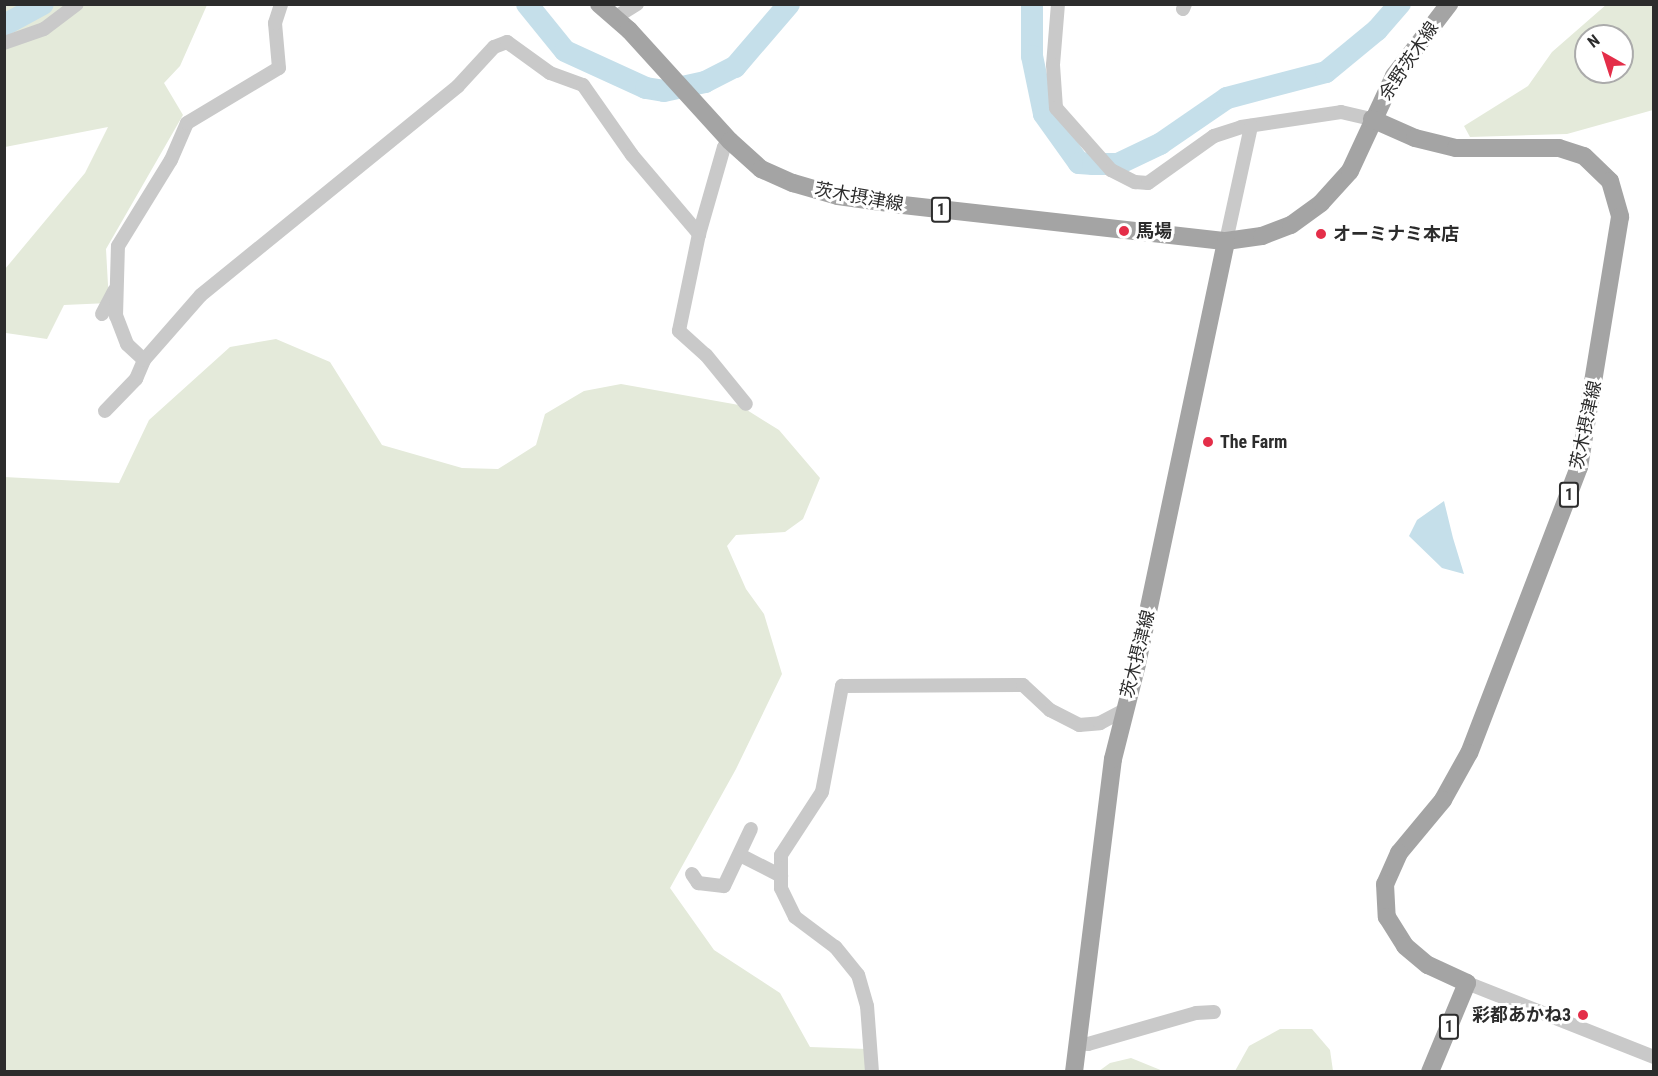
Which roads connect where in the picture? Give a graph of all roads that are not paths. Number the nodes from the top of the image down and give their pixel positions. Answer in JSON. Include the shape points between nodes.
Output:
{"nodes":[{"id":1,"x":77,"y":4,"type":"edge"},
{"id":2,"x":281,"y":4,"type":"edge"},
{"id":3,"x":599,"y":4,"type":"edge"},
{"id":4,"x":637,"y":4,"type":"edge"},
{"id":5,"x":1058,"y":4,"type":"edge"},
{"id":6,"x":1449,"y":4,"type":"edge"},
{"id":7,"x":616,"y":17,"type":"junction"},
{"id":8,"x":4,"y":43,"type":"edge"},
{"id":9,"x":1372,"y":119,"type":"junction"},
{"id":10,"x":1251,"y":126,"type":"junction"},
{"id":11,"x":730,"y":141,"type":"junction"},
{"id":12,"x":699,"y":234,"type":"junction"},
{"id":13,"x":1226,"y":241,"type":"junction"},
{"id":14,"x":116,"y":287,"type":"junction"},
{"id":15,"x":102,"y":314,"type":"dead end"},
{"id":16,"x":144,"y":360,"type":"junction"},
{"id":17,"x":746,"y":404,"type":"dead end"},
{"id":18,"x":105,"y":411,"type":"dead end"},
{"id":19,"x":1124,"y":710,"type":"junction"},
{"id":20,"x":751,"y":829,"type":"dead end"},
{"id":21,"x":742,"y":856,"type":"junction"},
{"id":22,"x":692,"y":874,"type":"dead end"},
{"id":23,"x":781,"y":876,"type":"junction"},
{"id":24,"x":1467,"y":984,"type":"junction"},
{"id":25,"x":1214,"y":1012,"type":"dead end"},
{"id":26,"x":1079,"y":1042,"type":"junction"},
{"id":27,"x":1653,"y":1057,"type":"edge"},
{"id":28,"x":872,"y":1071,"type":"edge"},
{"id":29,"x":1074,"y":1071,"type":"edge"},
{"id":30,"x":1430,"y":1071,"type":"edge"}],
"edges":[{"from":1,"to":8,"type":"street","via":[[44,29]]},
{"from":2,"to":14,"type":"street","via":[[274,23],[279,68],[187,123],[171,160],[118,246]]},
{"from":3,"to":7,"type":"main road","name":"茨木摂津線","number":"1"},
{"from":4,"to":7,"type":"street"},
{"from":5,"to":10,"type":"street","via":[[1053,65],[1056,108],[1070,128],[1120,175],[1148,183],[1214,136]]},
{"from":6,"to":9,"type":"main road","name":"余野茨木線","via":[[1394,76]]},
{"from":7,"to":11,"type":"main road","name":"茨木摂津線","number":"1"},
{"from":9,"to":10,"type":"street","via":[[1341,112]]},
{"from":9,"to":13,"type":"main road","name":"茨木摂津線","number":"1","via":[[1350,171],[1322,203],[1272,233]]},
{"from":9,"to":24,"type":"main road","name":"茨木摂津線","number":"1","via":[[1415,138],[1455,148],[1558,148],[1584,156],[1610,181],[1620,217],[1579,467],[1470,753],[1443,800],[1399,853],[1385,884],[1387,917],[1405,946],[1428,965]]},
{"from":10,"to":13,"type":"street"},
{"from":11,"to":12,"type":"street","via":[[724,147]]},
{"from":11,"to":13,"type":"main road","name":"茨木摂津線","number":"1","via":[[761,169],[838,196]]},
{"from":12,"to":16,"type":"street","via":[[632,155],[583,85],[550,73],[507,42],[494,46],[458,86],[201,295]]},
{"from":12,"to":17,"type":"street","via":[[679,331],[706,355]]},
{"from":13,"to":19,"type":"main road","name":"茨木摂津線"},
{"from":14,"to":15,"type":"street"},
{"from":14,"to":16,"type":"street","via":[[120,325],[127,344]]},
{"from":16,"to":18,"type":"street","via":[[136,379]]},
{"from":19,"to":23,"type":"street","via":[[1100,723],[1079,725],[1050,710],[1023,685],[842,686],[822,792],[781,855]]},
{"from":19,"to":26,"type":"main road","name":"茨木摂津線","via":[[1113,759]]},
{"from":20,"to":21,"type":"street"},
{"from":21,"to":22,"type":"street","via":[[724,886],[698,883]]},
{"from":21,"to":23,"type":"street"},
{"from":23,"to":28,"type":"street","via":[[795,917],[835,947],[858,975],[867,1006]]},
{"from":24,"to":27,"type":"street"},
{"from":24,"to":30,"type":"main road","number":"1"},
{"from":25,"to":26,"type":"street","via":[[1196,1013],[1088,1044]]},
{"from":26,"to":29,"type":"main road","name":"茨木摂津線"}]}
